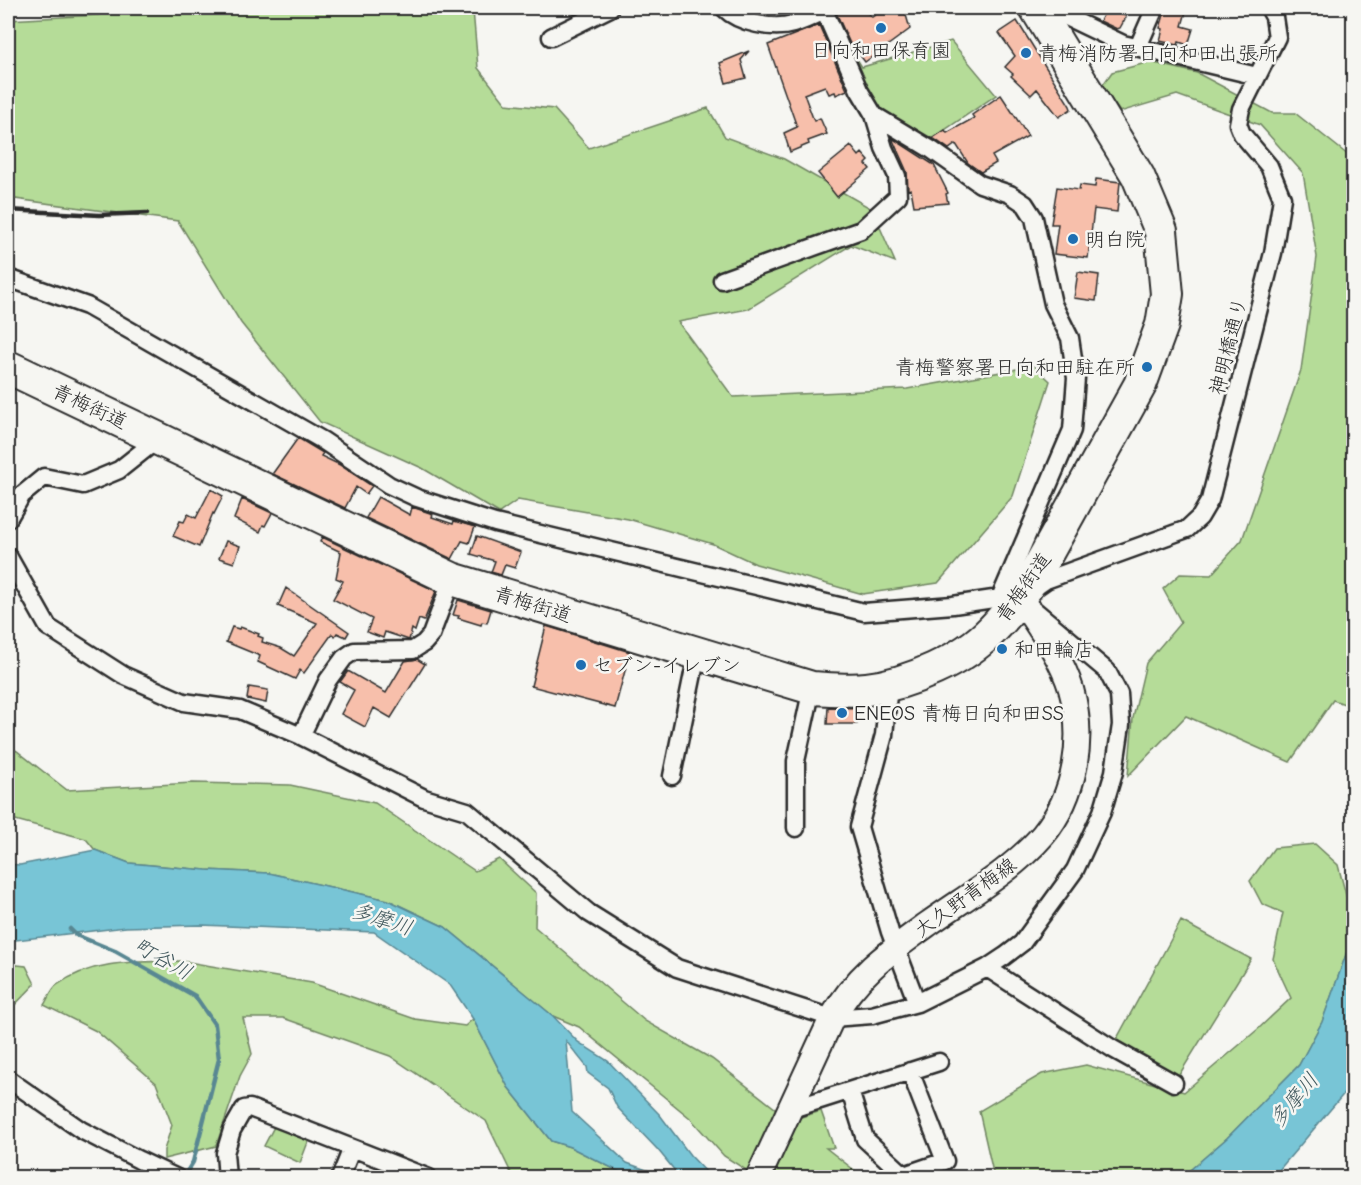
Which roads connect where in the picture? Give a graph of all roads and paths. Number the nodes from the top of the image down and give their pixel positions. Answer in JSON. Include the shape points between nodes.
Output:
{"nodes":[{"id":1,"x":610,"y":8,"type":"edge"},
{"id":2,"x":724,"y":8,"type":"edge"},
{"id":3,"x":1036,"y":8,"type":"edge"},
{"id":4,"x":1048,"y":8,"type":"edge"},
{"id":5,"x":1155,"y":8,"type":"edge"},
{"id":6,"x":1269,"y":8,"type":"edge"},
{"id":7,"x":823,"y":9,"type":"edge"},
{"id":8,"x":550,"y":37,"type":"dead end"},
{"id":9,"x":1138,"y":47,"type":"junction"},
{"id":10,"x":1257,"y":76,"type":"junction"},
{"id":11,"x":874,"y":116,"type":"junction"},
{"id":12,"x":8,"y":278,"type":"edge"},
{"id":13,"x":722,"y":280,"type":"dead end"},
{"id":14,"x":8,"y":367,"type":"edge"},
{"id":15,"x":158,"y":439,"type":"junction"},
{"id":16,"x":8,"y":519,"type":"edge"},
{"id":17,"x":8,"y":556,"type":"edge"},
{"id":18,"x":452,"y":579,"type":"junction"},
{"id":19,"x":1010,"y":598,"type":"junction"},
{"id":20,"x":697,"y":654,"type":"junction"},
{"id":21,"x":889,"y":685,"type":"junction"},
{"id":22,"x":812,"y":687,"type":"junction"},
{"id":23,"x":301,"y":736,"type":"junction"},
{"id":24,"x":672,"y":776,"type":"dead end"},
{"id":25,"x":796,"y":828,"type":"dead end"},
{"id":26,"x":895,"y":948,"type":"junction"},
{"id":27,"x":987,"y":968,"type":"junction"},
{"id":28,"x":917,"y":1003,"type":"junction"},
{"id":29,"x":832,"y":1018,"type":"junction"},
{"id":30,"x":939,"y":1062,"type":"dead end"},
{"id":31,"x":910,"y":1071,"type":"junction"},
{"id":32,"x":8,"y":1079,"type":"edge"},
{"id":33,"x":1174,"y":1083,"type":"dead end"},
{"id":34,"x":850,"y":1091,"type":"junction"},
{"id":35,"x":786,"y":1116,"type":"junction"},
{"id":36,"x":352,"y":1148,"type":"junction"},
{"id":37,"x":418,"y":1175,"type":"edge"},
{"id":38,"x":175,"y":1176,"type":"edge"},
{"id":39,"x":227,"y":1178,"type":"edge"},
{"id":40,"x":340,"y":1178,"type":"edge"},
{"id":41,"x":758,"y":1178,"type":"edge"}],
"edges":[{"from":1,"to":8,"type":"street"},
{"from":2,"to":7,"type":"street","via":[[740,18],[768,26],[794,24]]},
{"from":3,"to":19,"type":"highway","name":"青梅街道","via":[[1148,195],[1161,231],[1167,294],[1162,325],[1140,385],[1037,571]]},
{"from":4,"to":9,"type":"street","via":[[1123,44]]},
{"from":5,"to":9,"type":"street"},
{"from":6,"to":10,"type":"street","name":"神明橋通り","via":[[1277,38]]},
{"from":7,"to":11,"type":"street"},
{"from":9,"to":10,"type":"street"},
{"from":10,"to":19,"type":"street","name":"神明橋通り","via":[[1238,124],[1269,166],[1282,198],[1273,252],[1210,500],[1200,517],[1186,529],[1046,580]]},
{"from":11,"to":13,"type":"street","via":[[897,176],[898,196],[861,230]]},
{"from":11,"to":19,"type":"street","via":[[980,184],[1010,194],[1025,204],[1034,218],[1053,304],[1070,338],[1076,378],[1072,430]]},
{"from":12,"to":19,"type":"street","via":[[87,306],[417,498],[495,522],[864,612]]},
{"from":14,"to":15,"type":"highway","name":"青梅街道"},
{"from":15,"to":16,"type":"street","via":[[119,470],[82,485],[44,477],[22,495]]},
{"from":15,"to":18,"type":"highway","name":"青梅街道"},
{"from":17,"to":23,"type":"street","via":[[48,627],[123,675],[184,702],[240,710]]},
{"from":18,"to":20,"type":"highway","name":"青梅街道"},
{"from":18,"to":23,"type":"street","via":[[431,635],[413,650],[354,651],[344,658],[328,680]]},
{"from":19,"to":21,"type":"highway","name":"青梅街道","via":[[992,631],[958,656],[919,677]]},
{"from":19,"to":26,"type":"main road","name":"大久野青梅線","via":[[1057,658],[1070,688],[1077,722],[1077,755],[1070,787],[1043,835],[1014,863]]},
{"from":19,"to":27,"type":"street","via":[[1107,671],[1119,694],[1121,726],[1102,812],[1075,870],[1022,943]]},
{"from":20,"to":22,"type":"highway","name":"青梅街道"},
{"from":20,"to":24,"type":"street"},
{"from":21,"to":22,"type":"highway","name":"青梅街道","via":[[866,689]]},
{"from":21,"to":26,"type":"street","via":[[884,735],[859,827]]},
{"from":22,"to":25,"type":"street","via":[[796,761]]},
{"from":23,"to":29,"type":"street","via":[[423,798],[467,812],[589,913],[677,968]]},
{"from":26,"to":28,"type":"street"},
{"from":26,"to":29,"type":"main road","name":"大久野青梅線","via":[[865,972],[844,996]]},
{"from":27,"to":28,"type":"street"},
{"from":27,"to":33,"type":"street"},
{"from":28,"to":29,"type":"street","via":[[872,1015]]},
{"from":29,"to":35,"type":"main road","name":"大久野青梅線"},
{"from":30,"to":31,"type":"street"},
{"from":31,"to":34,"type":"street"},
{"from":31,"to":34,"type":"street","via":[[945,1161],[904,1175],[865,1139]]},
{"from":32,"to":38,"type":"street","via":[[81,1130]]},
{"from":34,"to":35,"type":"street"},
{"from":35,"to":41,"type":"main road","name":"大久野青梅線"},
{"from":36,"to":37,"type":"street"},
{"from":36,"to":39,"type":"street","via":[[244,1109],[225,1153]]},
{"from":36,"to":40,"type":"street"}]}
